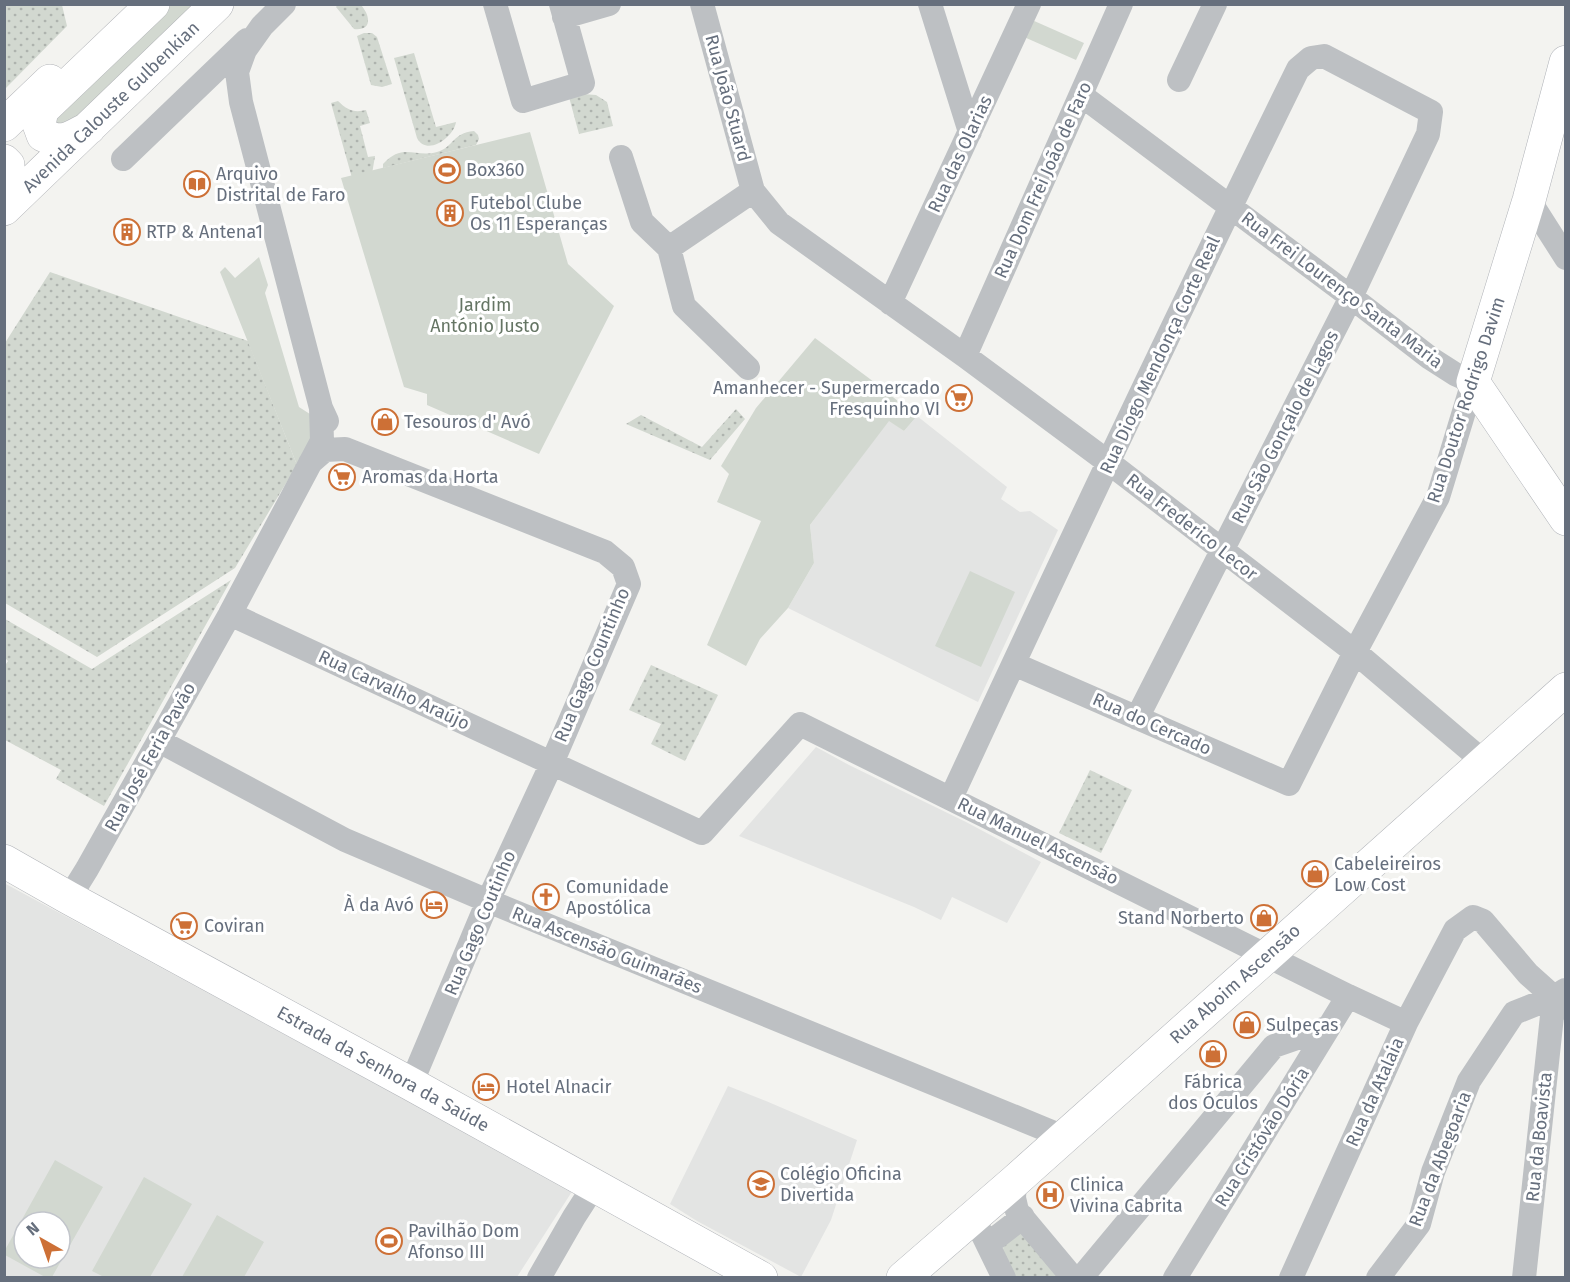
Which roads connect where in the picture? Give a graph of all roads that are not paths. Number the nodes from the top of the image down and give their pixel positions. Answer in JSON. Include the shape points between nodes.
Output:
{"nodes":[{"id":1,"x":129,"y":4,"type":"edge"},
{"id":2,"x":153,"y":4,"type":"edge"},
{"id":3,"x":217,"y":4,"type":"edge"},
{"id":4,"x":284,"y":4,"type":"edge"},
{"id":5,"x":495,"y":4,"type":"edge"},
{"id":6,"x":609,"y":4,"type":"edge"},
{"id":7,"x":702,"y":4,"type":"edge"},
{"id":8,"x":930,"y":4,"type":"edge"},
{"id":9,"x":1029,"y":4,"type":"edge"},
{"id":10,"x":1121,"y":4,"type":"edge"},
{"id":11,"x":1215,"y":4,"type":"edge"},
{"id":12,"x":562,"y":11,"type":"edge"},
{"id":13,"x":262,"y":26,"type":"junction"},
{"id":14,"x":1566,"y":62,"type":"edge"},
{"id":15,"x":1179,"y":80,"type":"dead end"},
{"id":16,"x":198,"y":86,"type":"junction"},
{"id":17,"x":1081,"y":96,"type":"junction"},
{"id":18,"x":241,"y":102,"type":"junction"},
{"id":19,"x":4,"y":125,"type":"edge"},
{"id":20,"x":89,"y":128,"type":"junction"},
{"id":21,"x":970,"y":132,"type":"junction"},
{"id":22,"x":1428,"y":134,"type":"joint"},
{"id":23,"x":621,"y":157,"type":"dead end"},
{"id":24,"x":123,"y":159,"type":"dead end"},
{"id":25,"x":4,"y":161,"type":"edge"},
{"id":26,"x":4,"y":182,"type":"edge"},
{"id":27,"x":753,"y":191,"type":"junction"},
{"id":28,"x":1529,"y":200,"type":"junction"},
{"id":29,"x":1230,"y":207,"type":"junction"},
{"id":30,"x":4,"y":209,"type":"edge"},
{"id":31,"x":669,"y":248,"type":"junction"},
{"id":32,"x":1566,"y":258,"type":"edge"},
{"id":33,"x":1351,"y":297,"type":"junction"},
{"id":34,"x":890,"y":303,"type":"junction"},
{"id":35,"x":965,"y":356,"type":"junction"},
{"id":36,"x":748,"y":368,"type":"dead end"},
{"id":37,"x":1473,"y":382,"type":"junction"},
{"id":38,"x":321,"y":408,"type":"junction"},
{"id":39,"x":345,"y":449,"type":"junction"},
{"id":40,"x":1108,"y":462,"type":"junction"},
{"id":41,"x":307,"y":468,"type":"junction"},
{"id":42,"x":1566,"y":519,"type":"edge"},
{"id":43,"x":1222,"y":550,"type":"junction"},
{"id":44,"x":230,"y":614,"type":"junction"},
{"id":45,"x":1354,"y":652,"type":"junction"},
{"id":46,"x":1014,"y":664,"type":"junction"},
{"id":47,"x":1566,"y":689,"type":"edge"},
{"id":48,"x":1137,"y":718,"type":"junction"},
{"id":49,"x":159,"y":741,"type":"junction"},
{"id":50,"x":1484,"y":762,"type":"junction"},
{"id":51,"x":552,"y":763,"type":"junction"},
{"id":52,"x":1289,"y":784,"type":"joint"},
{"id":53,"x":951,"y":798,"type":"junction"},
{"id":54,"x":702,"y":833,"type":"joint"},
{"id":55,"x":4,"y":861,"type":"edge"},
{"id":56,"x":69,"y":898,"type":"junction"},
{"id":57,"x":488,"y":901,"type":"junction"},
{"id":58,"x":1268,"y":955,"type":"junction"},
{"id":59,"x":1348,"y":996,"type":"junction"},
{"id":60,"x":1562,"y":998,"type":"edge"},
{"id":61,"x":1406,"y":1023,"type":"junction"},
{"id":62,"x":1329,"y":1027,"type":"junction"},
{"id":63,"x":411,"y":1084,"type":"junction"},
{"id":64,"x":1064,"y":1137,"type":"junction"},
{"id":65,"x":1015,"y":1181,"type":"junction"},
{"id":66,"x":594,"y":1186,"type":"junction"},
{"id":67,"x":1023,"y":1217,"type":"junction"},
{"id":68,"x":979,"y":1232,"type":"junction"},
{"id":69,"x":539,"y":1278,"type":"edge"},
{"id":70,"x":761,"y":1278,"type":"edge"},
{"id":71,"x":903,"y":1278,"type":"edge"},
{"id":72,"x":1004,"y":1278,"type":"edge"},
{"id":73,"x":1072,"y":1278,"type":"edge"},
{"id":74,"x":1081,"y":1278,"type":"edge"},
{"id":75,"x":1175,"y":1278,"type":"edge"},
{"id":76,"x":1291,"y":1278,"type":"edge"},
{"id":77,"x":1378,"y":1278,"type":"edge"},
{"id":78,"x":1524,"y":1278,"type":"edge"}],
"edges":[{"from":1,"to":19,"type":"main road"},
{"from":2,"to":20,"type":"main road","via":[[42,110],[39,124],[43,135],[53,140],[65,140]]},
{"from":3,"to":20,"type":"main road","name":"Avenida Calouste Gulbenkian"},
{"from":4,"to":13,"type":"street"},
{"from":5,"to":12,"type":"street","via":[[523,101],[583,83]]},
{"from":6,"to":12,"type":"street"},
{"from":7,"to":27,"type":"street","name":"Rua João Stuard"},
{"from":8,"to":21,"type":"street"},
{"from":9,"to":21,"type":"street","name":"Rua das Olarias"},
{"from":10,"to":17,"type":"street","name":"Rua Dom Frei João de Faro"},
{"from":11,"to":15,"type":"street"},
{"from":13,"to":16,"type":"street"},
{"from":13,"to":18,"type":"street","via":[[245,50],[237,72]]},
{"from":14,"to":28,"type":"main road","name":"Rua Doutor Rodrigo Davim"},
{"from":16,"to":18,"type":"street","via":[[219,81],[233,85]]},
{"from":16,"to":24,"type":"street"},
{"from":17,"to":29,"type":"street","name":"Rua Frei Lourenço Santa Maria"},
{"from":17,"to":35,"type":"street","name":"Rua Dom Frei João de Faro"},
{"from":18,"to":38,"type":"street"},
{"from":20,"to":30,"type":"main road","name":"Avenida Calouste Gulbenkian"},
{"from":21,"to":34,"type":"street","name":"Rua das Olarias"},
{"from":22,"to":29,"type":"street","name":"Rua Diogo Mendonça Corte Real","via":[[1431,112],[1324,56],[1311,58],[1298,69]]},
{"from":22,"to":33,"type":"street","name":"Rua São Gonçalo de Lagos"},
{"from":23,"to":31,"type":"street","via":[[642,222]]},
{"from":25,"to":26,"type":"main road","via":[[8,165]]},
{"from":27,"to":31,"type":"street"},
{"from":27,"to":34,"type":"street","name":"Rua Frederico Lecor","via":[[779,223]]},
{"from":28,"to":32,"type":"street"},
{"from":28,"to":37,"type":"main road","name":"Rua Doutor Rodrigo Davim"},
{"from":29,"to":33,"type":"street","name":"Rua Frei Lourenço Santa Maria"},
{"from":29,"to":40,"type":"street","name":"Rua Diogo Mendonça Corte Real"},
{"from":31,"to":36,"type":"street","via":[[684,306]]},
{"from":33,"to":37,"type":"street","name":"Rua Frei Lourenço Santa Maria","via":[[1430,358]]},
{"from":33,"to":43,"type":"street","name":"Rua São Gonçalo de Lagos"},
{"from":34,"to":35,"type":"street","name":"Rua Frederico Lecor"},
{"from":35,"to":40,"type":"street","name":"Rua Frederico Lecor"},
{"from":37,"to":42,"type":"main road","name":"Rua Frei Lourenço Santa Maria"},
{"from":37,"to":45,"type":"street","name":"Rua Doutor Rodrigo Davim","via":[[1438,497]]},
{"from":38,"to":39,"type":"street","via":[[334,437]]},
{"from":38,"to":41,"type":"street","via":[[322,441]]},
{"from":39,"to":41,"type":"street","via":[[325,450]]},
{"from":39,"to":51,"type":"street","name":"Rua Gago Countinho","via":[[605,552],[623,567],[629,584]]},
{"from":40,"to":43,"type":"street","name":"Rua Frederico Lecor"},
{"from":40,"to":46,"type":"street","name":"Rua Diogo Mendonça Corte Real"},
{"from":41,"to":44,"type":"street"},
{"from":43,"to":45,"type":"street","name":"Rua Frederico Lecor"},
{"from":43,"to":48,"type":"street","name":"Rua São Gonçalo de Lagos"},
{"from":44,"to":49,"type":"street","name":"Rua José Feria Pavão"},
{"from":44,"to":51,"type":"street","name":"Rua Carvalho Araújo"},
{"from":45,"to":50,"type":"street","name":"Rua Frederico Lecor"},
{"from":45,"to":52,"type":"street","name":"Rua Doutor Rodrigo Davim"},
{"from":46,"to":48,"type":"street","name":"Rua do Cercado"},
{"from":46,"to":53,"type":"street","name":"Rua Diogo Mendonça Corte Real"},
{"from":47,"to":50,"type":"main road","name":"Rua Aboim Ascensão"},
{"from":48,"to":52,"type":"street","name":"Rua do Cercado"},
{"from":49,"to":56,"type":"street","name":"Rua José Feria Pavão"},
{"from":49,"to":57,"type":"street","name":"Rua Ascensão Guimarães","via":[[345,840]]},
{"from":50,"to":58,"type":"main road","name":"Rua Aboim Ascensão"},
{"from":51,"to":54,"type":"street","name":"Rua Carvalho Araújo"},
{"from":51,"to":57,"type":"street","name":"Rua Gago Coutinho"},
{"from":53,"to":54,"type":"street","name":"Rua Manuel Ascensão","via":[[800,724]]},
{"from":53,"to":58,"type":"street","name":"Rua Manuel Ascensão"},
{"from":55,"to":56,"type":"main road","name":"Estrada da Senhora da Saúde"},
{"from":56,"to":63,"type":"main road","name":"Estrada da Senhora da Saúde"},
{"from":57,"to":63,"type":"street","name":"Rua Gago Coutinho"},
{"from":57,"to":64,"type":"street","name":"Rua Ascensão Guimarães"},
{"from":58,"to":59,"type":"street","name":"Rua Manuel Ascensão"},
{"from":58,"to":64,"type":"main road","name":"Rua Aboim Ascensão"},
{"from":59,"to":61,"type":"street","name":"Rua Manuel Ascensão"},
{"from":59,"to":62,"type":"street","name":"Rua Cristóvão Dória"},
{"from":60,"to":61,"type":"street","name":"Rua da Atalaia","via":[[1528,974],[1484,921],[1473,917],[1455,930]]},
{"from":60,"to":77,"type":"street","name":"Rua da Abegoaria","via":[[1514,1013],[1469,1081],[1432,1172],[1419,1224]]},
{"from":60,"to":78,"type":"street","name":"Rua da Boavista"},
{"from":61,"to":76,"type":"street","name":"Rua da Atalaia"},
{"from":62,"to":74,"type":"street","via":[[1274,1046]]},
{"from":62,"to":75,"type":"street","name":"Rua Cristóvão Dória"},
{"from":63,"to":66,"type":"main road","name":"Estrada da Senhora da Saúde"},
{"from":64,"to":65,"type":"main road","name":"Rua Aboim Ascensão"},
{"from":65,"to":67,"type":"street","via":[[1014,1198]]},
{"from":65,"to":68,"type":"main road","name":"Rua Aboim Ascensão"},
{"from":66,"to":69,"type":"street"},
{"from":66,"to":70,"type":"main road","name":"Estrada da Senhora da Saúde"},
{"from":67,"to":68,"type":"street"},
{"from":67,"to":73,"type":"street"},
{"from":68,"to":71,"type":"main road","name":"Rua Aboim Ascensão"},
{"from":68,"to":72,"type":"street"}]}
